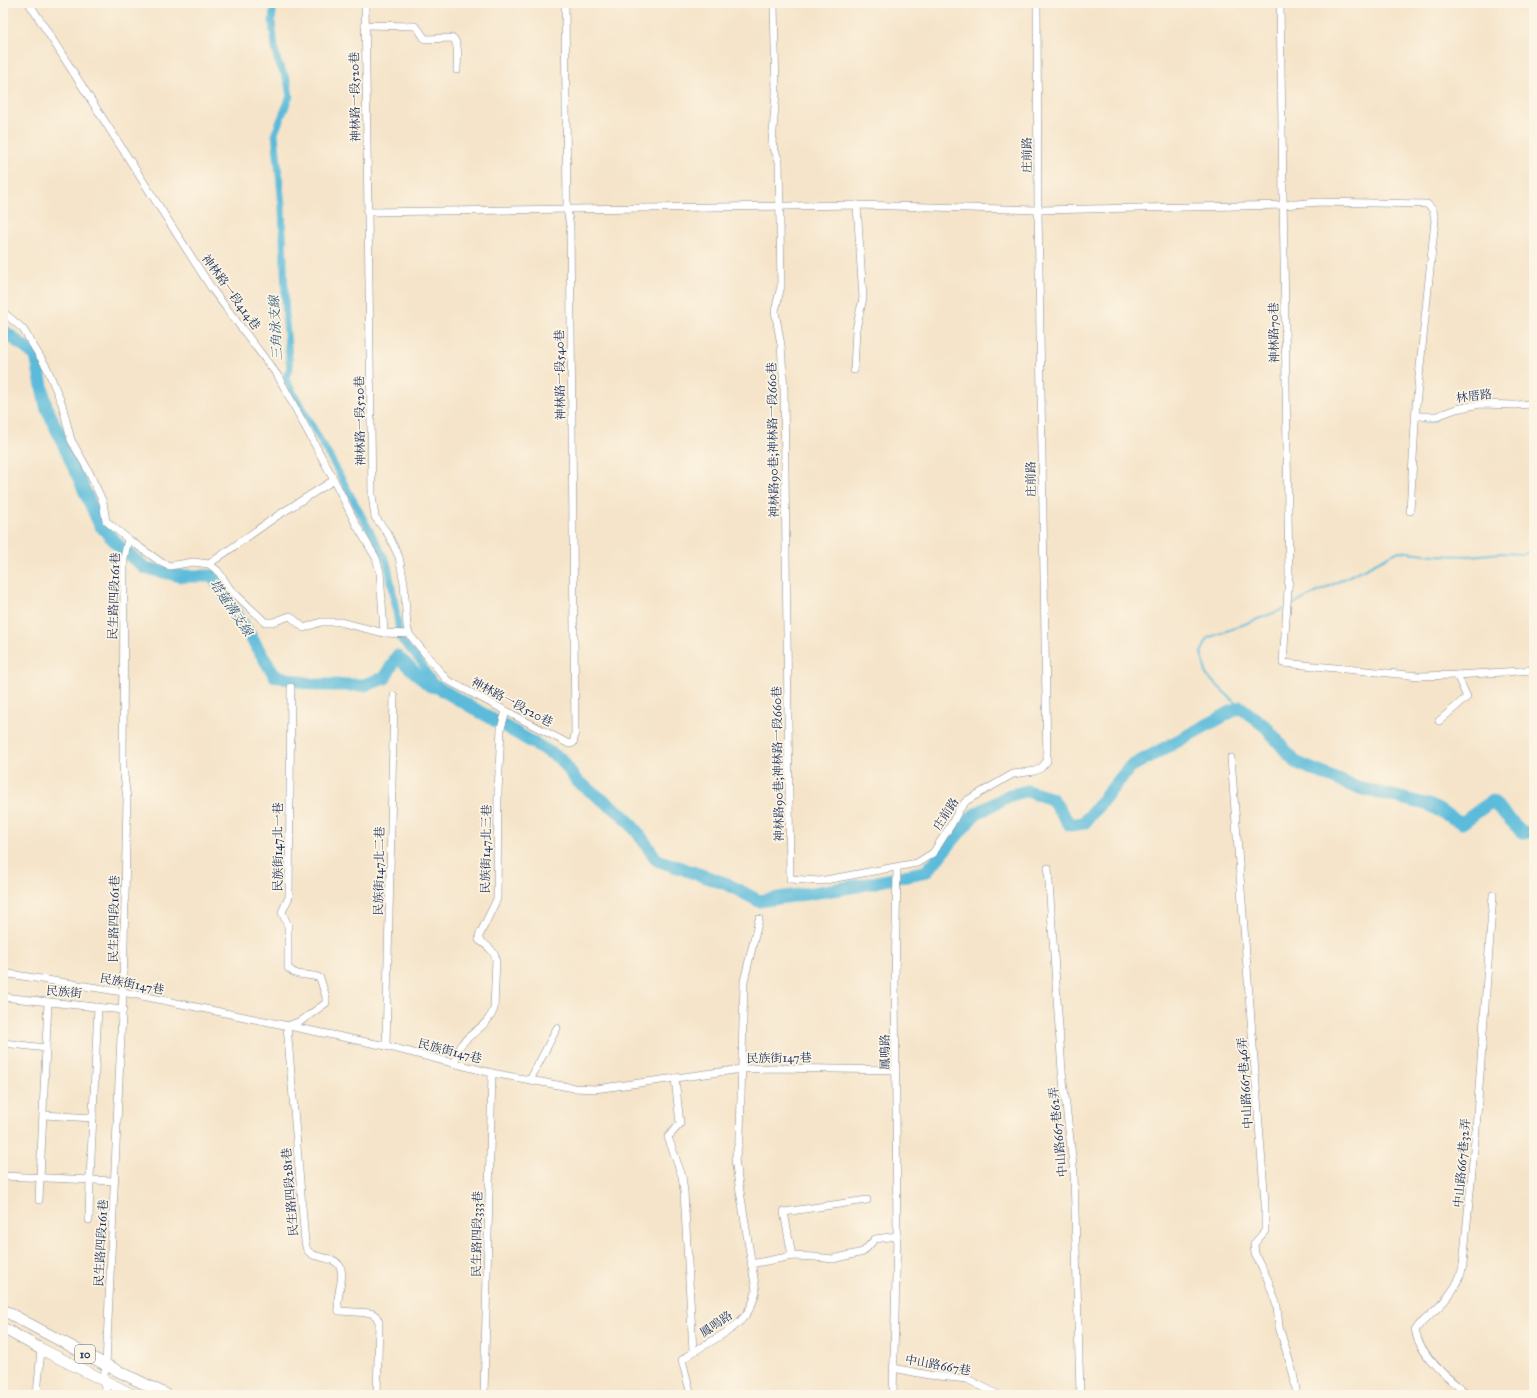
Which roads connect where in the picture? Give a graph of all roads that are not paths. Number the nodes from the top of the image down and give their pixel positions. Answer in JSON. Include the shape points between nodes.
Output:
{"nodes":[{"id":1,"x":29,"y":3,"type":"edge"},
{"id":2,"x":365,"y":3,"type":"edge"},
{"id":3,"x":565,"y":3,"type":"edge"},
{"id":4,"x":774,"y":3,"type":"edge"},
{"id":5,"x":1037,"y":3,"type":"edge"},
{"id":6,"x":1280,"y":3,"type":"edge"},
{"id":7,"x":365,"y":25,"type":"junction"},
{"id":8,"x":457,"y":70,"type":"dead end"},
{"id":9,"x":857,"y":205,"type":"junction"},
{"id":10,"x":1284,"y":205,"type":"junction"},
{"id":11,"x":780,"y":206,"type":"junction"},
{"id":12,"x":567,"y":209,"type":"junction"},
{"id":13,"x":1038,"y":210,"type":"junction"},
{"id":14,"x":367,"y":212,"type":"junction"},
{"id":15,"x":3,"y":312,"type":"edge"},
{"id":16,"x":854,"y":370,"type":"dead end"},
{"id":17,"x":1534,"y":404,"type":"edge"},
{"id":18,"x":1417,"y":416,"type":"junction"},
{"id":19,"x":334,"y":480,"type":"junction"},
{"id":20,"x":1410,"y":511,"type":"dead end"},
{"id":21,"x":128,"y":540,"type":"junction"},
{"id":22,"x":209,"y":564,"type":"junction"},
{"id":23,"x":384,"y":633,"type":"junction"},
{"id":24,"x":409,"y":634,"type":"junction"},
{"id":25,"x":1534,"y":670,"type":"edge"},
{"id":26,"x":1457,"y":675,"type":"junction"},
{"id":27,"x":291,"y":687,"type":"dead end"},
{"id":28,"x":394,"y":696,"type":"dead end"},
{"id":29,"x":506,"y":711,"type":"junction"},
{"id":30,"x":1439,"y":721,"type":"dead end"},
{"id":31,"x":569,"y":744,"type":"joint"},
{"id":32,"x":1231,"y":758,"type":"dead end"},
{"id":33,"x":897,"y":868,"type":"junction"},
{"id":34,"x":1048,"y":868,"type":"dead end"},
{"id":35,"x":790,"y":879,"type":"joint"},
{"id":36,"x":1493,"y":894,"type":"dead end"},
{"id":37,"x":759,"y":919,"type":"dead end"},
{"id":38,"x":3,"y":974,"type":"edge"},
{"id":39,"x":123,"y":992,"type":"junction"},
{"id":40,"x":3,"y":997,"type":"edge"},
{"id":41,"x":48,"y":1002,"type":"junction"},
{"id":42,"x":98,"y":1007,"type":"junction"},
{"id":43,"x":123,"y":1010,"type":"junction"},
{"id":44,"x":287,"y":1026,"type":"junction"},
{"id":45,"x":557,"y":1028,"type":"dead end"},
{"id":46,"x":3,"y":1043,"type":"edge"},
{"id":47,"x":386,"y":1046,"type":"junction"},
{"id":48,"x":46,"y":1048,"type":"junction"},
{"id":49,"x":455,"y":1063,"type":"junction"},
{"id":50,"x":742,"y":1069,"type":"junction"},
{"id":51,"x":896,"y":1070,"type":"junction"},
{"id":52,"x":492,"y":1073,"type":"junction"},
{"id":53,"x":675,"y":1078,"type":"junction"},
{"id":54,"x":530,"y":1080,"type":"junction"},
{"id":55,"x":44,"y":1115,"type":"junction"},
{"id":56,"x":93,"y":1118,"type":"junction"},
{"id":57,"x":3,"y":1176,"type":"edge"},
{"id":58,"x":40,"y":1178,"type":"junction"},
{"id":59,"x":90,"y":1179,"type":"junction"},
{"id":60,"x":115,"y":1181,"type":"junction"},
{"id":61,"x":39,"y":1200,"type":"dead end"},
{"id":62,"x":867,"y":1200,"type":"dead end"},
{"id":63,"x":89,"y":1220,"type":"dead end"},
{"id":64,"x":897,"y":1236,"type":"junction"},
{"id":65,"x":792,"y":1256,"type":"junction"},
{"id":66,"x":751,"y":1264,"type":"junction"},
{"id":67,"x":3,"y":1310,"type":"edge"},
{"id":68,"x":3,"y":1328,"type":"edge"},
{"id":69,"x":41,"y":1349,"type":"junction"},
{"id":70,"x":693,"y":1351,"type":"junction"},
{"id":71,"x":106,"y":1365,"type":"junction"},
{"id":72,"x":893,"y":1368,"type":"junction"},
{"id":73,"x":103,"y":1381,"type":"junction"},
{"id":74,"x":37,"y":1395,"type":"edge"},
{"id":75,"x":107,"y":1395,"type":"edge"},
{"id":76,"x":133,"y":1395,"type":"edge"},
{"id":77,"x":167,"y":1395,"type":"edge"},
{"id":78,"x":377,"y":1395,"type":"edge"},
{"id":79,"x":484,"y":1395,"type":"edge"},
{"id":80,"x":691,"y":1395,"type":"edge"},
{"id":81,"x":893,"y":1395,"type":"edge"},
{"id":82,"x":999,"y":1395,"type":"edge"},
{"id":83,"x":1080,"y":1395,"type":"edge"},
{"id":84,"x":1297,"y":1395,"type":"edge"},
{"id":85,"x":1468,"y":1395,"type":"edge"}],
"edges":[{"from":1,"to":19,"type":"street","name":"神林路一段414巷","via":[[212,288],[278,376]]},
{"from":2,"to":7,"type":"street","name":"神林路一段520巷"},
{"from":3,"to":12,"type":"street","name":"神林路一段540巷"},
{"from":4,"to":11,"type":"street","name":"神林路90巷;神林路一段660巷","via":[[776,93],[772,142],[780,161]]},
{"from":5,"to":13,"type":"street","name":"庄前路"},
{"from":6,"to":10,"type":"street","name":"神林路70巷"},
{"from":7,"to":8,"type":"street","via":[[415,26],[425,39],[453,38],[457,46]]},
{"from":7,"to":14,"type":"street","name":"神林路一段520巷"},
{"from":9,"to":11,"type":"street"},
{"from":9,"to":13,"type":"street"},
{"from":9,"to":16,"type":"street","via":[[863,298],[856,329]]},
{"from":10,"to":13,"type":"street"},
{"from":10,"to":18,"type":"street","via":[[1319,202],[1427,204],[1433,210],[1435,220]]},
{"from":10,"to":26,"type":"street","name":"神林路70巷","via":[[1289,575],[1283,663],[1419,676]]},
{"from":11,"to":12,"type":"street"},
{"from":11,"to":35,"type":"street","name":"神林路90巷;神林路一段660巷","via":[[781,286],[775,311],[781,345],[784,390]]},
{"from":12,"to":14,"type":"street"},
{"from":12,"to":31,"type":"street","name":"神林路一段540巷","via":[[570,231],[575,727],[573,743]]},
{"from":13,"to":33,"type":"street","name":"庄前路","via":[[1046,761],[1041,768],[1013,774],[966,801],[933,853],[917,863]]},
{"from":14,"to":24,"type":"street","name":"神林路一段520巷","via":[[372,495],[375,516],[388,534],[399,557]]},
{"from":15,"to":21,"type":"street","via":[[23,329],[47,368],[62,404],[71,440],[103,502],[106,521]]},
{"from":17,"to":18,"type":"street","name":"林厝路","via":[[1476,405],[1437,416]]},
{"from":18,"to":20,"type":"street"},
{"from":19,"to":22,"type":"street"},
{"from":19,"to":23,"type":"street","name":"神林路一段414巷","via":[[376,558],[380,572]]},
{"from":21,"to":22,"type":"street","via":[[170,566],[193,562]]},
{"from":21,"to":39,"type":"street","name":"民生路四段161巷","via":[[124,558],[123,767],[126,799]]},
{"from":22,"to":23,"type":"street","via":[[218,571],[230,589],[266,622],[290,616],[304,628],[321,622],[340,622]]},
{"from":23,"to":24,"type":"street"},
{"from":24,"to":29,"type":"street","name":"神林路一段520巷","via":[[447,680]]},
{"from":25,"to":26,"type":"street"},
{"from":26,"to":30,"type":"street","via":[[1467,697]]},
{"from":27,"to":44,"type":"street","name":"民族街147北一巷","via":[[289,897],[282,912],[288,926],[288,968],[295,974],[320,978],[326,1003],[301,1021]]},
{"from":28,"to":47,"type":"street","name":"民族街147北二巷"},
{"from":29,"to":31,"type":"street","name":"神林路一段520巷"},
{"from":29,"to":49,"type":"street","name":"民族街147北三巷","via":[[501,728],[497,898],[479,936],[496,959],[494,1010],[480,1028],[460,1046]]},
{"from":32,"to":84,"type":"street","name":"中山路667巷46弄","via":[[1265,1203],[1265,1231],[1254,1244],[1255,1254],[1277,1306],[1279,1327]]},
{"from":33,"to":35,"type":"street","name":"庄前路","via":[[852,874],[820,882]]},
{"from":33,"to":51,"type":"street","name":"鳳鳴路"},
{"from":34,"to":83,"type":"street","name":"中山路667巷62弄","via":[[1062,1071],[1074,1174]]},
{"from":36,"to":85,"type":"street","name":"中山路667巷32弄","via":[[1476,1129],[1461,1277],[1450,1294],[1415,1331],[1428,1356],[1446,1377]]},
{"from":37,"to":50,"type":"street","name":"鳳鳴路","via":[[744,981]]},
{"from":38,"to":39,"type":"street","name":"民族街147巷"},
{"from":39,"to":43,"type":"street","name":"民生路四段161巷"},
{"from":39,"to":44,"type":"street","name":"民族街147巷"},
{"from":40,"to":41,"type":"street","name":"民族街"},
{"from":41,"to":42,"type":"street","name":"民族街"},
{"from":41,"to":48,"type":"street"},
{"from":42,"to":43,"type":"street","name":"民族街"},
{"from":42,"to":56,"type":"street"},
{"from":43,"to":60,"type":"street","name":"民生路四段161巷"},
{"from":44,"to":47,"type":"street","name":"民族街147巷"},
{"from":44,"to":78,"type":"street","name":"民生路四段281巷","via":[[305,1242],[308,1251],[335,1260],[342,1270],[337,1304],[339,1311],[371,1313],[380,1322]]},
{"from":45,"to":54,"type":"street"},
{"from":46,"to":48,"type":"street"},
{"from":47,"to":49,"type":"street","name":"民族街147巷"},
{"from":48,"to":55,"type":"street"},
{"from":49,"to":52,"type":"street","name":"民族街147巷"},
{"from":50,"to":51,"type":"street","name":"民族街147巷"},
{"from":50,"to":53,"type":"street","name":"民族街147巷"},
{"from":50,"to":66,"type":"street","name":"鳳鳴路","via":[[740,1136],[735,1160]]},
{"from":51,"to":64,"type":"street","name":"鳳鳴路"},
{"from":52,"to":54,"type":"street","name":"民族街147巷"},
{"from":52,"to":79,"type":"street","name":"民生路四段333巷"},
{"from":53,"to":54,"type":"street","name":"民族街147巷","via":[[596,1089]]},
{"from":53,"to":70,"type":"street","via":[[680,1124],[668,1137],[682,1176],[684,1192]]},
{"from":55,"to":56,"type":"street"},
{"from":55,"to":58,"type":"street"},
{"from":56,"to":59,"type":"street"},
{"from":57,"to":58,"type":"street"},
{"from":58,"to":59,"type":"street"},
{"from":58,"to":61,"type":"street"},
{"from":59,"to":60,"type":"street"},
{"from":59,"to":63,"type":"street"},
{"from":60,"to":71,"type":"street","name":"民生路四段161巷"},
{"from":62,"to":65,"type":"street","via":[[784,1212]]},
{"from":64,"to":65,"type":"street","via":[[875,1239],[863,1252],[840,1258]]},
{"from":64,"to":72,"type":"street","name":"鳳鳴路"},
{"from":65,"to":66,"type":"street"},
{"from":66,"to":70,"type":"street","name":"鳳鳴路","via":[[756,1291],[749,1311],[735,1327]]},
{"from":67,"to":71,"type":"main road","number":"10"},
{"from":68,"to":69,"type":"main road","number":"10"},
{"from":69,"to":73,"type":"main road","number":"10"},
{"from":69,"to":74,"type":"street"},
{"from":70,"to":80,"type":"street","name":"鳳鳴路","via":[[682,1360]]},
{"from":71,"to":73,"type":"street","name":"民生路四段161巷"},
{"from":71,"to":77,"type":"main road","number":"10"},
{"from":72,"to":81,"type":"street","name":"鳳鳴路"},
{"from":72,"to":82,"type":"street","name":"中山路667巷","via":[[967,1379]]},
{"from":73,"to":75,"type":"street","name":"民生路四段161巷"},
{"from":73,"to":76,"type":"main road","number":"10"}]}
